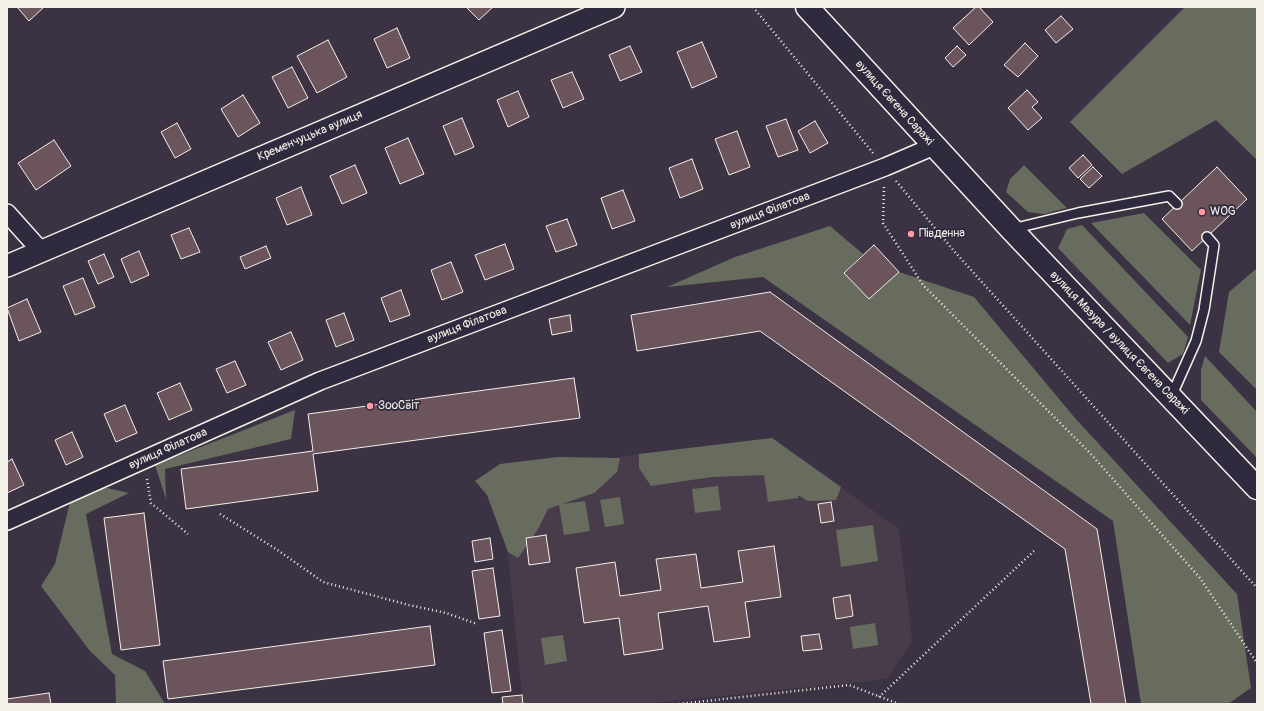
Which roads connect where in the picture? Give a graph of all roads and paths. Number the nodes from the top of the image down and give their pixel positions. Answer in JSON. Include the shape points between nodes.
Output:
{"nodes":[{"id":1,"x":614,"y":7,"type":"edge"},
{"id":2,"x":753,"y":7,"type":"edge"},
{"id":3,"x":807,"y":7,"type":"edge"},
{"id":4,"x":934,"y":146,"type":"junction"},
{"id":5,"x":885,"y":167,"type":"junction"},
{"id":6,"x":982,"y":197,"type":"joint"},
{"id":7,"x":1177,"y":204,"type":"dead end"},
{"id":8,"x":7,"y":213,"type":"edge"},
{"id":9,"x":1011,"y":229,"type":"junction"},
{"id":10,"x":1207,"y":237,"type":"dead end"},
{"id":11,"x":40,"y":252,"type":"junction"},
{"id":12,"x":7,"y":266,"type":"edge"},
{"id":13,"x":1171,"y":397,"type":"junction"},
{"id":14,"x":146,"y":472,"type":"dead end"},
{"id":15,"x":1257,"y":488,"type":"edge"},
{"id":16,"x":220,"y":514,"type":"dead end"},
{"id":17,"x":7,"y":521,"type":"edge"},
{"id":18,"x":188,"y":534,"type":"dead end"},
{"id":19,"x":1034,"y":551,"type":"dead end"},
{"id":20,"x":1257,"y":588,"type":"edge"},
{"id":21,"x":477,"y":624,"type":"dead end"},
{"id":22,"x":1257,"y":663,"type":"edge"},
{"id":23,"x":878,"y":697,"type":"junction"},
{"id":24,"x":679,"y":704,"type":"edge"},
{"id":25,"x":899,"y":704,"type":"edge"}],
"edges":[{"from":1,"to":11,"type":"street","name":"Кременчуцька вулиця"},
{"from":2,"to":5,"type":"path"},
{"from":3,"to":4,"type":"main road","name":"вулиця Євгена Саражі"},
{"from":4,"to":5,"type":"street","name":"вулиця Філатова"},
{"from":4,"to":6,"type":"main road","name":"вулиця Євгена Саражі"},
{"from":5,"to":17,"type":"street","name":"вулиця Філатова","via":[[320,381]]},
{"from":5,"to":20,"type":"path","via":[[960,257]]},
{"from":5,"to":22,"type":"path","via":[[883,223],[923,285],[1090,453],[1200,578]]},
{"from":6,"to":9,"type":"main road","name":"вулиця Мазура / вулиця Євгена Саражі"},
{"from":7,"to":9,"type":"lane","via":[[1169,196]]},
{"from":8,"to":11,"type":"street"},
{"from":9,"to":13,"type":"main road","name":"вулиця Мазура / вулиця Євгена Саражі"},
{"from":10,"to":13,"type":"lane","via":[[1214,245],[1204,310],[1196,341]]},
{"from":11,"to":12,"type":"street","name":"Кременчуцька вулиця"},
{"from":13,"to":15,"type":"main road","name":"вулиця Мазура / вулиця Євгена Саражі"},
{"from":14,"to":18,"type":"path","via":[[151,503]]},
{"from":16,"to":21,"type":"path","via":[[323,582],[446,613]]},
{"from":19,"to":23,"type":"path"},
{"from":23,"to":24,"type":"path","via":[[849,685]]},
{"from":23,"to":25,"type":"path"}]}
